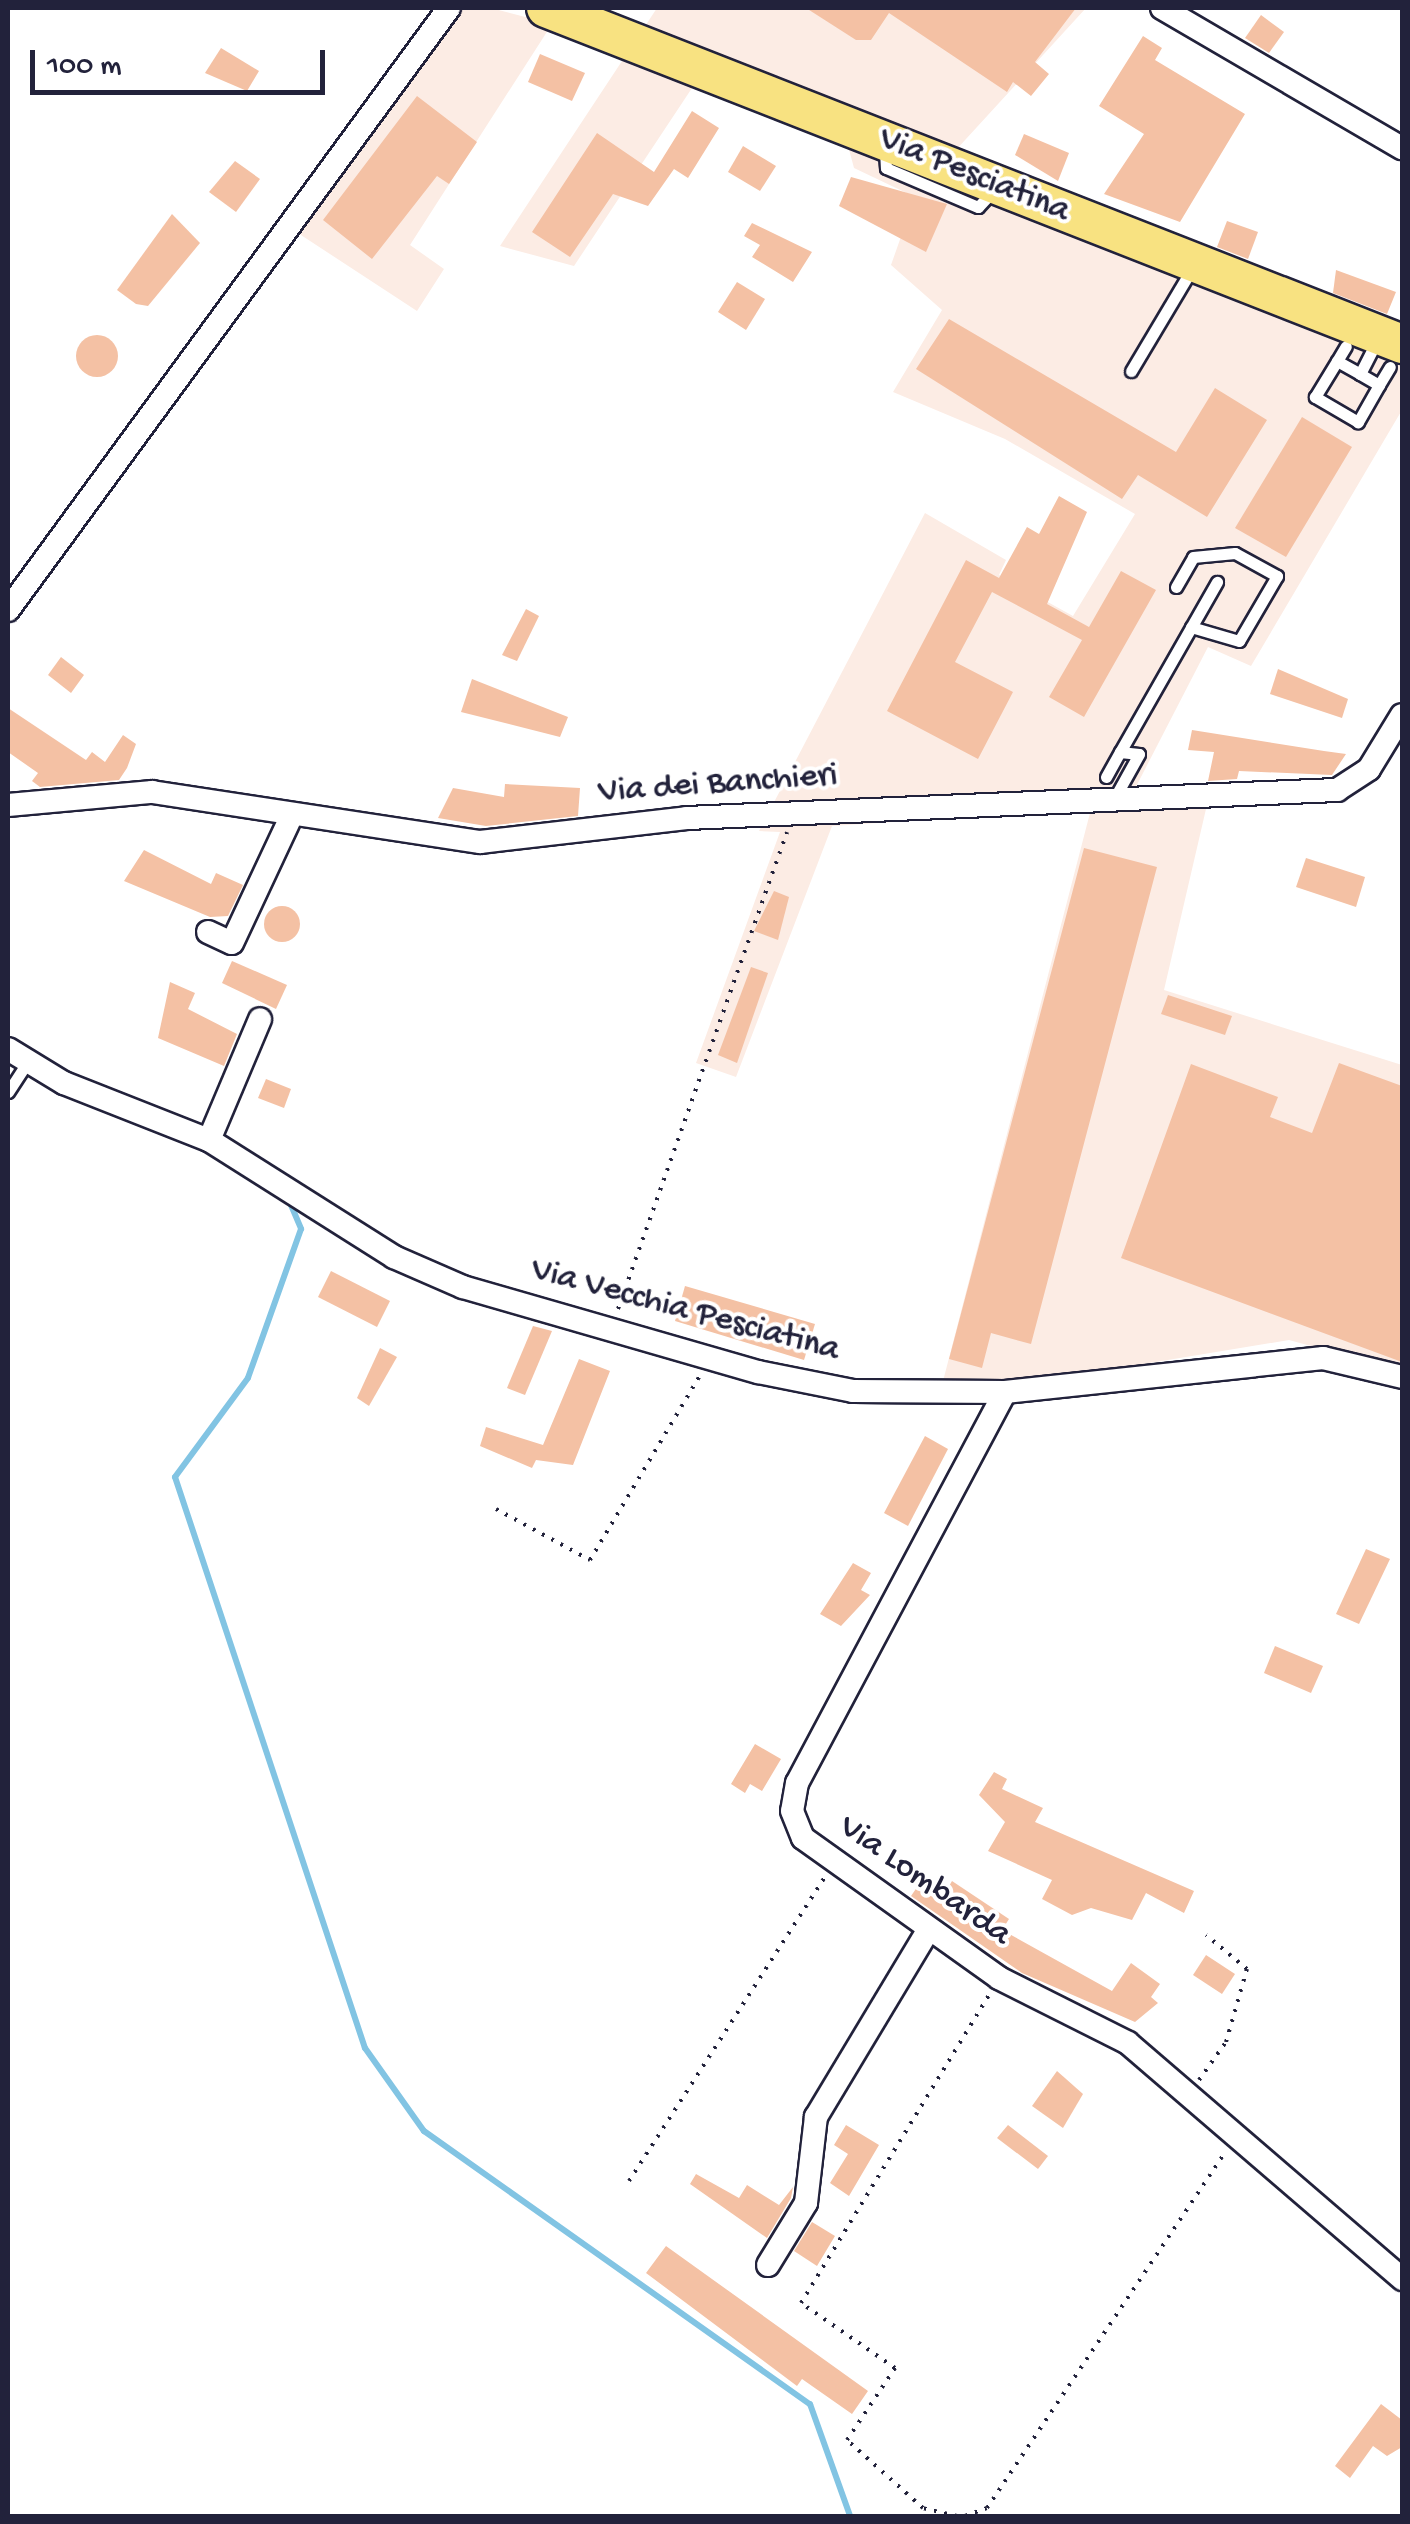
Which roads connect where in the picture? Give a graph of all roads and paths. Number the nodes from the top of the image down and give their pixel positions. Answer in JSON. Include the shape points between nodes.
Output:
{"nodes":[{"id":1,"x":448,"y":8,"type":"edge"},
{"id":2,"x":546,"y":8,"type":"edge"},
{"id":3,"x":1162,"y":8,"type":"edge"},
{"id":4,"x":1402,"y":148,"type":"edge"},
{"id":5,"x":1196,"y":264,"type":"junction"},
{"id":6,"x":1379,"y":348,"type":"edge"},
{"id":7,"x":1337,"y":361,"type":"junction"},
{"id":8,"x":1131,"y":370,"type":"dead end"},
{"id":9,"x":1360,"y":374,"type":"junction"},
{"id":10,"x":1380,"y":385,"type":"junction"},
{"id":11,"x":1217,"y":582,"type":"dead end"},
{"id":12,"x":1176,"y":587,"type":"dead end"},
{"id":13,"x":8,"y":610,"type":"edge"},
{"id":14,"x":1191,"y":627,"type":"junction"},
{"id":15,"x":1402,"y":715,"type":"edge"},
{"id":16,"x":1120,"y":752,"type":"junction"},
{"id":17,"x":1106,"y":776,"type":"dead end"},
{"id":18,"x":1114,"y":799,"type":"junction"},
{"id":19,"x":8,"y":805,"type":"edge"},
{"id":20,"x":794,"y":814,"type":"junction"},
{"id":21,"x":290,"y":819,"type":"junction"},
{"id":22,"x":208,"y":932,"type":"dead end"},
{"id":23,"x":260,"y":1019,"type":"dead end"},
{"id":24,"x":19,"y":1063,"type":"edge"},
{"id":25,"x":8,"y":1092,"type":"edge"},
{"id":26,"x":210,"y":1140,"type":"junction"},
{"id":27,"x":611,"y":1330,"type":"junction"},
{"id":28,"x":710,"y":1358,"type":"junction"},
{"id":29,"x":1402,"y":1378,"type":"edge"},
{"id":30,"x":1006,"y":1392,"type":"junction"},
{"id":31,"x":496,"y":1509,"type":"dead end"},
{"id":32,"x":833,"y":1864,"type":"junction"},
{"id":33,"x":928,"y":1932,"type":"junction"},
{"id":34,"x":1206,"y":1934,"type":"dead end"},
{"id":35,"x":999,"y":1978,"type":"junction"},
{"id":36,"x":1188,"y":2095,"type":"junction"},
{"id":37,"x":1237,"y":2137,"type":"junction"},
{"id":38,"x":629,"y":2181,"type":"dead end"},
{"id":39,"x":768,"y":2265,"type":"dead end"},
{"id":40,"x":1402,"y":2279,"type":"edge"},
{"id":41,"x":958,"y":2516,"type":"edge"},
{"id":42,"x":965,"y":2516,"type":"edge"}],
"edges":[{"from":1,"to":13,"type":"street"},
{"from":2,"to":5,"type":"main road","name":"Via Pesciatina"},
{"from":3,"to":4,"type":"street"},
{"from":5,"to":6,"type":"main road","name":"Via Pesciatina"},
{"from":5,"to":8,"type":"lane"},
{"from":6,"to":7,"type":"lane"},
{"from":6,"to":9,"type":"lane"},
{"from":6,"to":10,"type":"lane"},
{"from":7,"to":9,"type":"lane"},
{"from":7,"to":10,"type":"lane","via":[[1316,398],[1358,422]]},
{"from":9,"to":10,"type":"lane"},
{"from":11,"to":14,"type":"lane"},
{"from":12,"to":14,"type":"lane","via":[[1193,558],[1235,552],[1277,576],[1239,641]]},
{"from":14,"to":16,"type":"lane"},
{"from":15,"to":18,"type":"street","name":"Via dei Banchieri","via":[[1369,769],[1337,790]]},
{"from":16,"to":17,"type":"lane"},
{"from":16,"to":18,"type":"lane","via":[[1139,754]]},
{"from":18,"to":20,"type":"street","name":"Via dei Banchieri"},
{"from":19,"to":21,"type":"street","name":"Via dei Banchieri","via":[[152,792]]},
{"from":20,"to":21,"type":"street","name":"Via dei Banchieri","via":[[480,842]]},
{"from":20,"to":27,"type":"path"},
{"from":21,"to":22,"type":"street","via":[[232,943]]},
{"from":23,"to":26,"type":"street"},
{"from":24,"to":25,"type":"lane"},
{"from":24,"to":26,"type":"street","name":"Via Vecchia Pesciatina"},
{"from":26,"to":27,"type":"street","name":"Via Vecchia Pesciatina","via":[[394,1257]]},
{"from":27,"to":28,"type":"street","name":"Via Vecchia Pesciatina"},
{"from":28,"to":30,"type":"street","name":"Via Vecchia Pesciatina","via":[[853,1391]]},
{"from":28,"to":31,"type":"path","via":[[590,1560]]},
{"from":29,"to":30,"type":"street","name":"Via Vecchia Pesciatina","via":[[1323,1358]]},
{"from":30,"to":32,"type":"street","name":"Via Lombarda","via":[[797,1783],[792,1811],[803,1838]]},
{"from":32,"to":33,"type":"street","name":"Via Lombarda"},
{"from":32,"to":38,"type":"path"},
{"from":33,"to":35,"type":"street","name":"Via Lombarda"},
{"from":33,"to":39,"type":"street","via":[[816,2117],[806,2204]]},
{"from":34,"to":36,"type":"path","via":[[1247,1969],[1226,2042]]},
{"from":35,"to":36,"type":"street","name":"Via Lombarda","via":[[1076,2010]]},
{"from":35,"to":41,"type":"path","via":[[801,2302],[895,2368],[847,2440],[923,2508]]},
{"from":36,"to":37,"type":"street","name":"Via Lombarda"},
{"from":37,"to":40,"type":"street","name":"Via Lombarda"},
{"from":37,"to":42,"type":"path","via":[[987,2508]]}]}
